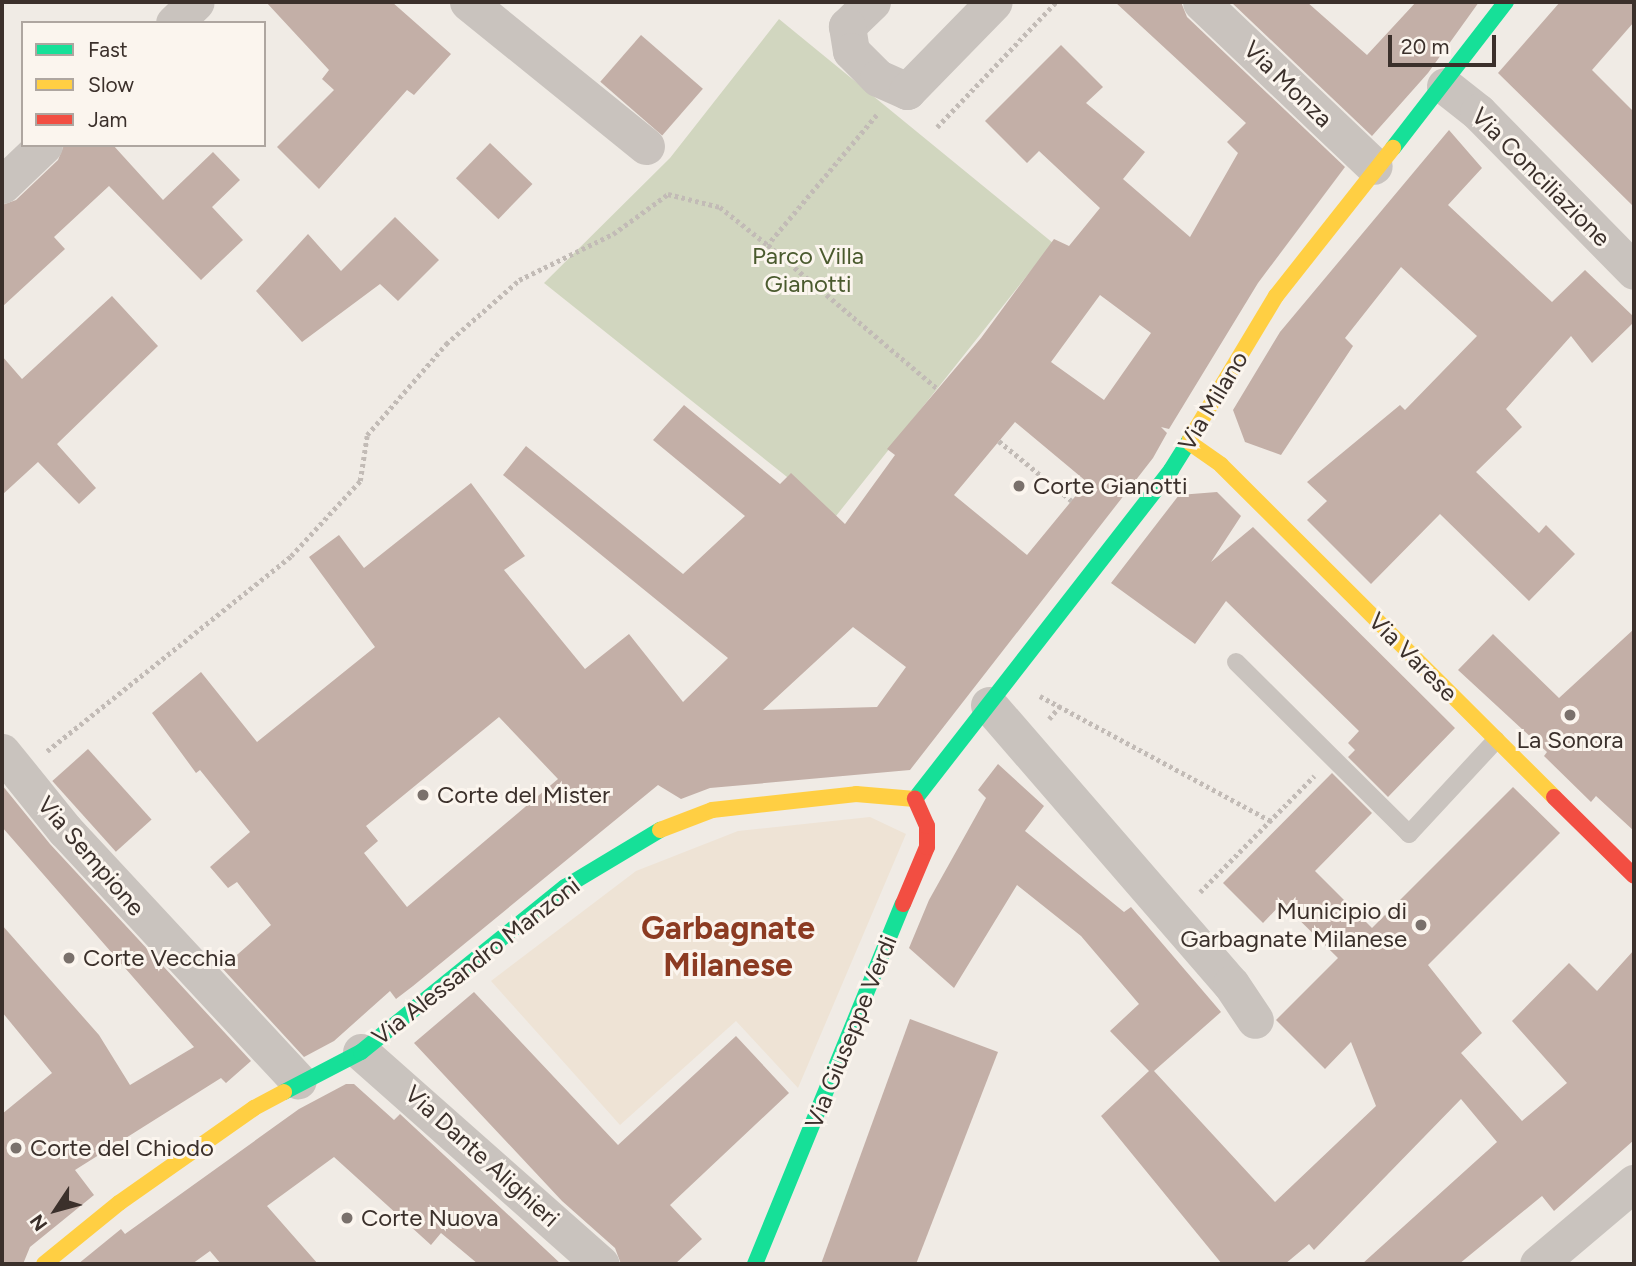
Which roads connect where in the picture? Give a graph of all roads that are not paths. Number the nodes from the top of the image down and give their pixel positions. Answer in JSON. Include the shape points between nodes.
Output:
{"nodes":[{"id":1,"x":197,"y":2,"type":"edge"},
{"id":2,"x":468,"y":2,"type":"edge"},
{"id":3,"x":872,"y":2,"type":"edge"},
{"id":4,"x":994,"y":2,"type":"edge"},
{"id":5,"x":1201,"y":2,"type":"edge"},
{"id":6,"x":1506,"y":2,"type":"edge"},
{"id":7,"x":176,"y":21,"type":"edge"},
{"id":8,"x":1445,"y":86,"type":"junction"},
{"id":9,"x":646,"y":146,"type":"dead end"},
{"id":10,"x":42,"y":147,"type":"edge"},
{"id":11,"x":1374,"y":166,"type":"junction"},
{"id":12,"x":2,"y":185,"type":"edge"},
{"id":13,"x":1634,"y":271,"type":"edge"},
{"id":14,"x":1190,"y":443,"type":"junction"},
{"id":15,"x":1236,"y":662,"type":"dead end"},
{"id":16,"x":999,"y":692,"type":"junction"},
{"id":17,"x":1496,"y":740,"type":"junction"},
{"id":18,"x":10,"y":762,"type":"edge"},
{"id":19,"x":915,"y":799,"type":"junction"},
{"id":20,"x":1634,"y":876,"type":"edge"},
{"id":21,"x":1255,"y":1020,"type":"dead end"},
{"id":22,"x":361,"y":1052,"type":"junction"},
{"id":23,"x":298,"y":1081,"type":"junction"},
{"id":24,"x":1634,"y":1183,"type":"edge"},
{"id":25,"x":44,"y":1264,"type":"edge"},
{"id":26,"x":601,"y":1264,"type":"edge"},
{"id":27,"x":755,"y":1264,"type":"edge"},
{"id":28,"x":1538,"y":1264,"type":"edge"}],
"edges":[{"from":1,"to":7,"type":"street"},
{"from":2,"to":9,"type":"street"},
{"from":3,"to":4,"type":"street","via":[[847,26],[851,51],[878,78],[907,91]]},
{"from":5,"to":11,"type":"street","name":"Via Monza"},
{"from":6,"to":8,"type":"street","name":"Via Milano"},
{"from":8,"to":11,"type":"street","name":"Via Milano"},
{"from":8,"to":13,"type":"street","name":"Via Conciliazione","via":[[1478,111]]},
{"from":10,"to":12,"type":"street"},
{"from":11,"to":14,"type":"street","name":"Via Milano","via":[[1276,296]]},
{"from":14,"to":16,"type":"street","name":"Via Milano"},
{"from":14,"to":17,"type":"street","name":"Via Varese","via":[[1221,465]]},
{"from":15,"to":17,"type":"lane","via":[[1409,834]]},
{"from":16,"to":19,"type":"street","name":"Via Milano"},
{"from":16,"to":21,"type":"street"},
{"from":17,"to":20,"type":"street","name":"Via Varese"},
{"from":18,"to":23,"type":"street","name":"Via Sempione","via":[[65,830],[273,1060]]},
{"from":19,"to":22,"type":"street","name":"Via Alessandro Manzoni","via":[[856,794],[712,810],[654,832],[565,887]]},
{"from":19,"to":27,"type":"street","name":"Via Giuseppe Verdi","via":[[928,826],[928,847]]},
{"from":22,"to":23,"type":"street","name":"Via Alessandro Manzoni"},
{"from":22,"to":26,"type":"street","name":"Via Dante Alighieri"},
{"from":23,"to":25,"type":"street","name":"Via Alessandro Manzoni","via":[[119,1203]]},
{"from":24,"to":28,"type":"street"}]}
